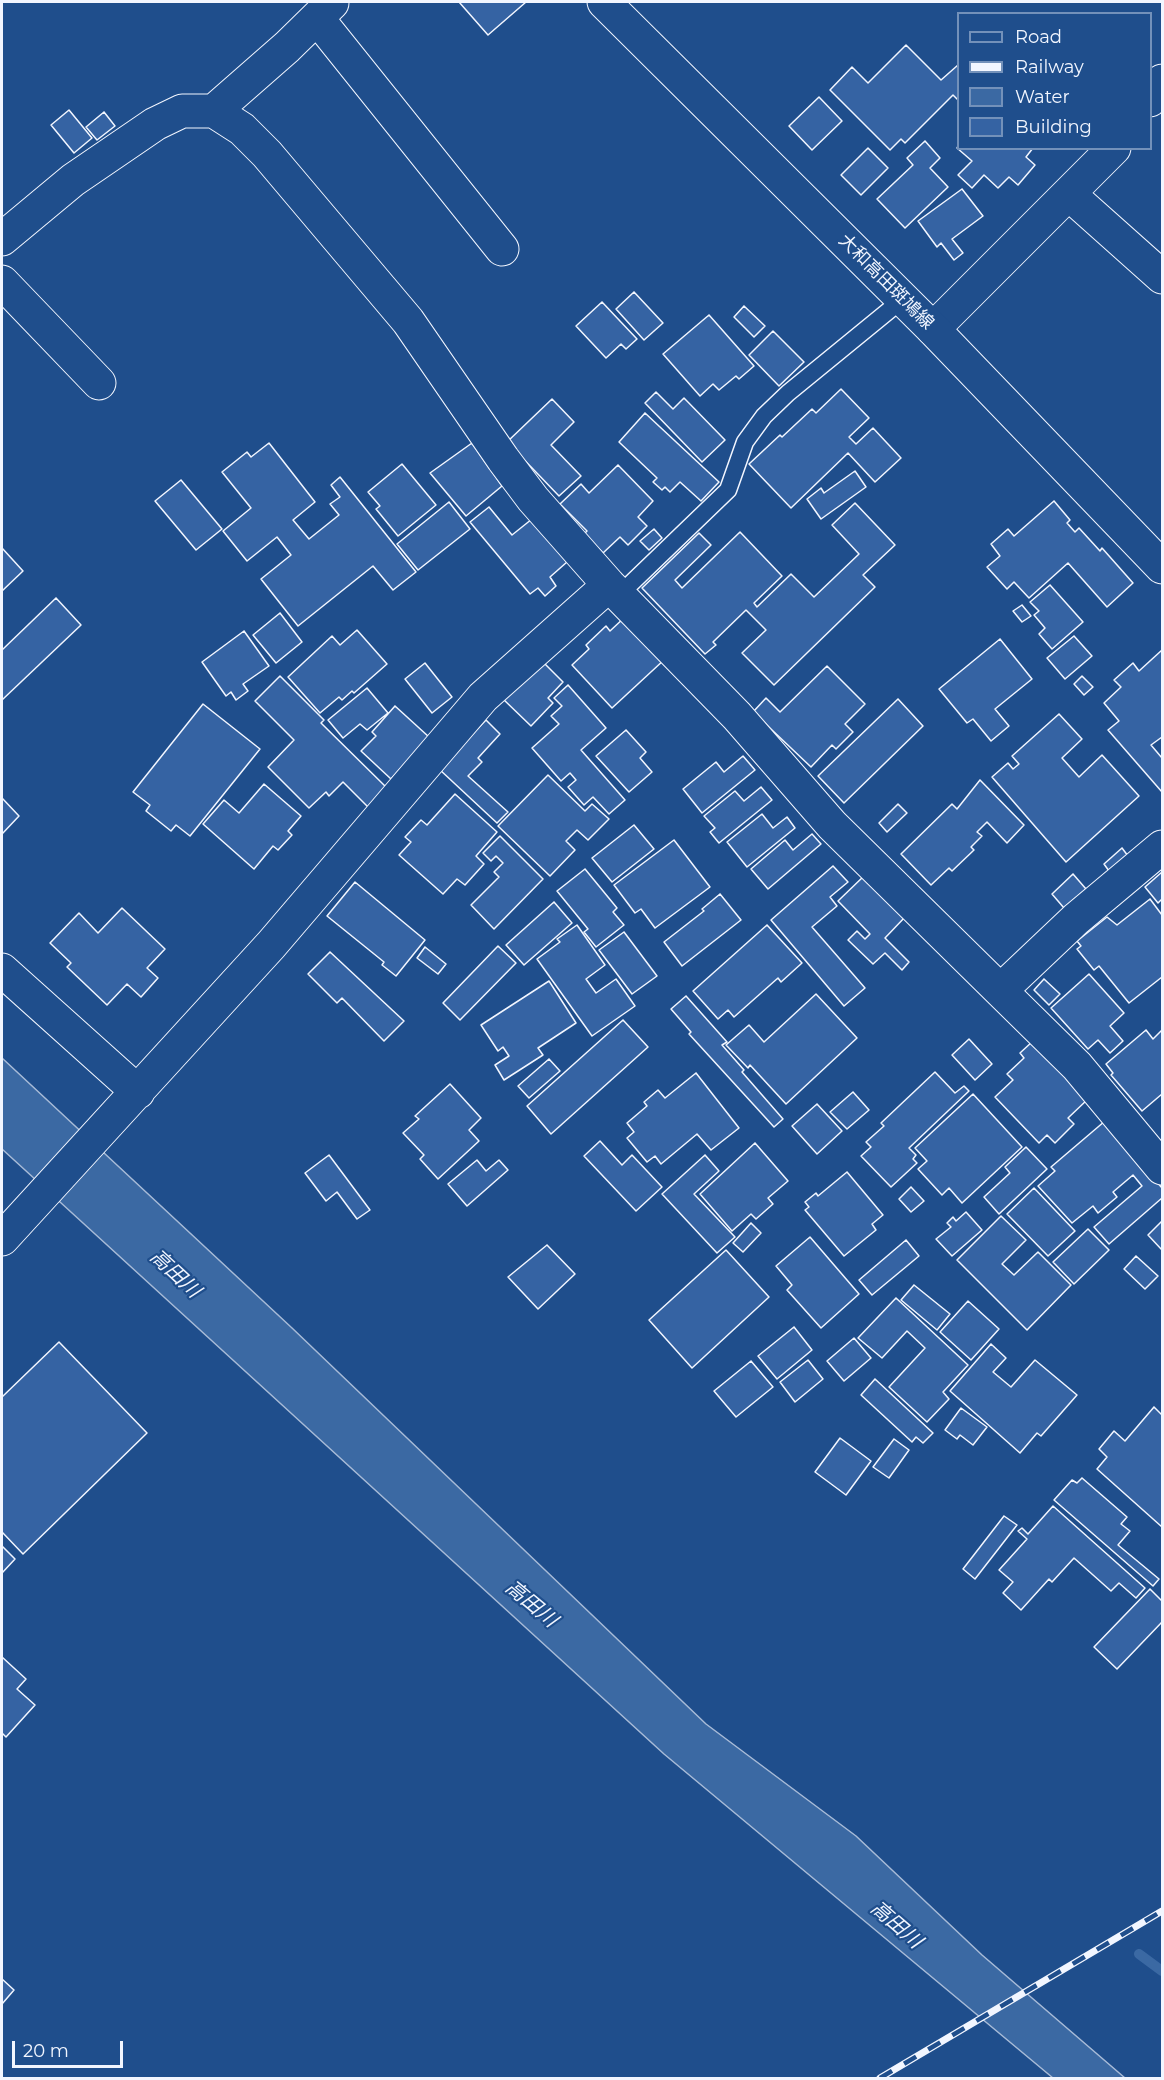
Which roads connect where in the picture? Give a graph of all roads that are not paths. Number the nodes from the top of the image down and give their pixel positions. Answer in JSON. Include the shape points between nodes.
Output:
{"nodes":[{"id":1,"x":604,"y":2,"type":"edge"},
{"id":2,"x":325,"y":10,"type":"edge"},
{"id":3,"x":1162,"y":81,"type":"edge"},
{"id":4,"x":1152,"y":97,"type":"edge"},
{"id":5,"x":214,"y":111,"type":"junction"},
{"id":6,"x":1112,"y":150,"type":"edge"},
{"id":7,"x":1069,"y":194,"type":"junction"},
{"id":8,"x":2,"y":239,"type":"edge"},
{"id":9,"x":502,"y":249,"type":"dead end"},
{"id":10,"x":1162,"y":277,"type":"edge"},
{"id":11,"x":2,"y":282,"type":"edge"},
{"id":12,"x":903,"y":299,"type":"junction"},
{"id":13,"x":933,"y":329,"type":"junction"},
{"id":14,"x":99,"y":383,"type":"dead end"},
{"id":15,"x":1162,"y":567,"type":"edge"},
{"id":16,"x":614,"y":590,"type":"junction"},
{"id":17,"x":1162,"y":847,"type":"edge"},
{"id":18,"x":2,"y":970,"type":"edge"},
{"id":19,"x":1001,"y":990,"type":"junction"},
{"id":20,"x":138,"y":1092,"type":"junction"},
{"id":21,"x":1162,"y":1168,"type":"edge"},
{"id":22,"x":2,"y":1238,"type":"edge"}],
"edges":[{"from":1,"to":12,"type":"street","name":"大和高田斑鳩線"},
{"from":2,"to":5,"type":"street"},
{"from":2,"to":9,"type":"street"},
{"from":3,"to":4,"type":"street"},
{"from":5,"to":8,"type":"street","via":[[182,111],[155,124],[73,180]]},
{"from":5,"to":16,"type":"street","via":[[242,129],[267,154],[408,321],[533,499]]},
{"from":6,"to":7,"type":"street"},
{"from":7,"to":10,"type":"street"},
{"from":7,"to":13,"type":"street"},
{"from":11,"to":14,"type":"street"},
{"from":12,"to":13,"type":"street","name":"大和高田斑鳩線"},
{"from":12,"to":16,"type":"lane","via":[[764,416],[745,442],[728,490]]},
{"from":13,"to":15,"type":"street","name":"大和高田斑鳩線"},
{"from":16,"to":19,"type":"street","via":[[737,716],[832,825]]},
{"from":16,"to":20,"type":"street","via":[[483,697],[279,936]]},
{"from":17,"to":19,"type":"street","via":[[1076,919]]},
{"from":18,"to":20,"type":"street"},
{"from":19,"to":21,"type":"street","via":[[1077,1066]]},
{"from":20,"to":22,"type":"street"}]}
